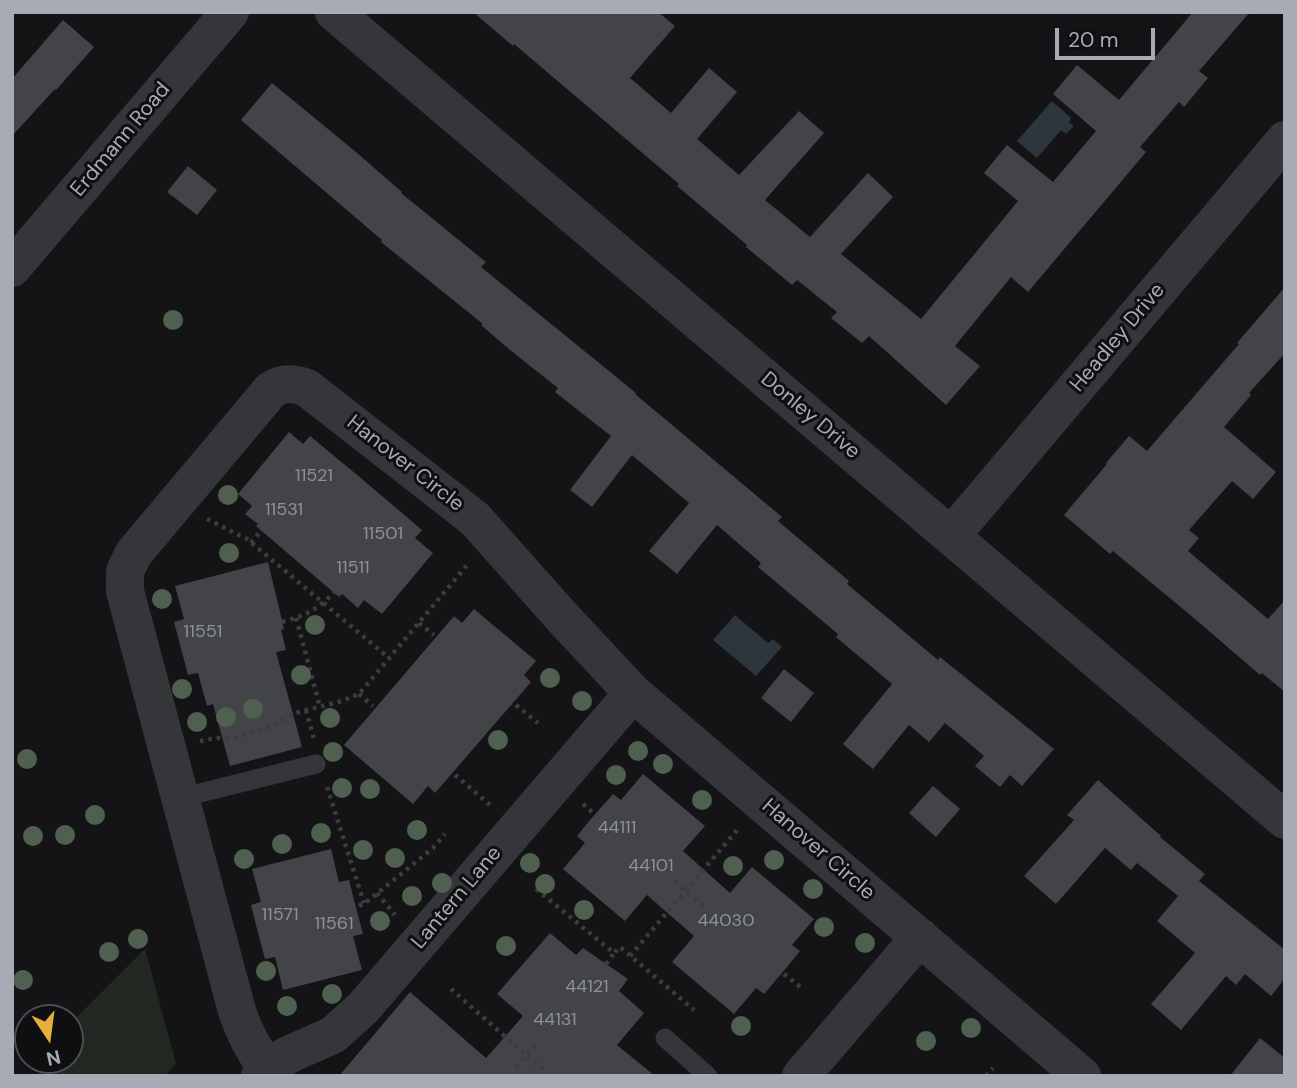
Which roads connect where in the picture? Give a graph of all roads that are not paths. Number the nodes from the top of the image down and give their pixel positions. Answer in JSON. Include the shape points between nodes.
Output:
{"nodes":[{"id":1,"x":230,"y":12,"type":"edge"},
{"id":2,"x":334,"y":12,"type":"edge"},
{"id":3,"x":1285,"y":140,"type":"edge"},
{"id":4,"x":12,"y":268,"type":"edge"},
{"id":5,"x":951,"y":536,"type":"junction"},
{"id":6,"x":633,"y":693,"type":"junction"},
{"id":7,"x":319,"y":763,"type":"road end"},
{"id":8,"x":180,"y":798,"type":"junction"},
{"id":9,"x":1285,"y":820,"type":"edge"},
{"id":10,"x":920,"y":937,"type":"junction"},
{"id":11,"x":665,"y":1038,"type":"dead end"},
{"id":12,"x":264,"y":1072,"type":"edge"},
{"id":13,"x":708,"y":1076,"type":"edge"},
{"id":14,"x":801,"y":1076,"type":"edge"},
{"id":15,"x":1082,"y":1076,"type":"edge"}],
"edges":[{"from":1,"to":4,"type":"street","name":"Erdmann Road"},
{"from":2,"to":5,"type":"street","name":"Donley Drive"},
{"from":3,"to":5,"type":"street","name":"Headley Drive"},
{"from":5,"to":9,"type":"street","name":"Donley Drive"},
{"from":6,"to":8,"type":"street","name":"Hanover Circle","via":[[475,519],[307,388],[278,386],[134,553],[125,571],[125,591]]},
{"from":6,"to":10,"type":"street","name":"Hanover Circle"},
{"from":6,"to":12,"type":"street","name":"Lantern Lane","via":[[363,1008],[333,1035],[288,1055]]},
{"from":7,"to":8,"type":"lane"},
{"from":8,"to":12,"type":"street","name":"Hanover Circle","via":[[237,1011]]},
{"from":10,"to":14,"type":"street"},
{"from":10,"to":15,"type":"street","name":"Hanover Circle"},
{"from":11,"to":13,"type":"lane"}]}
